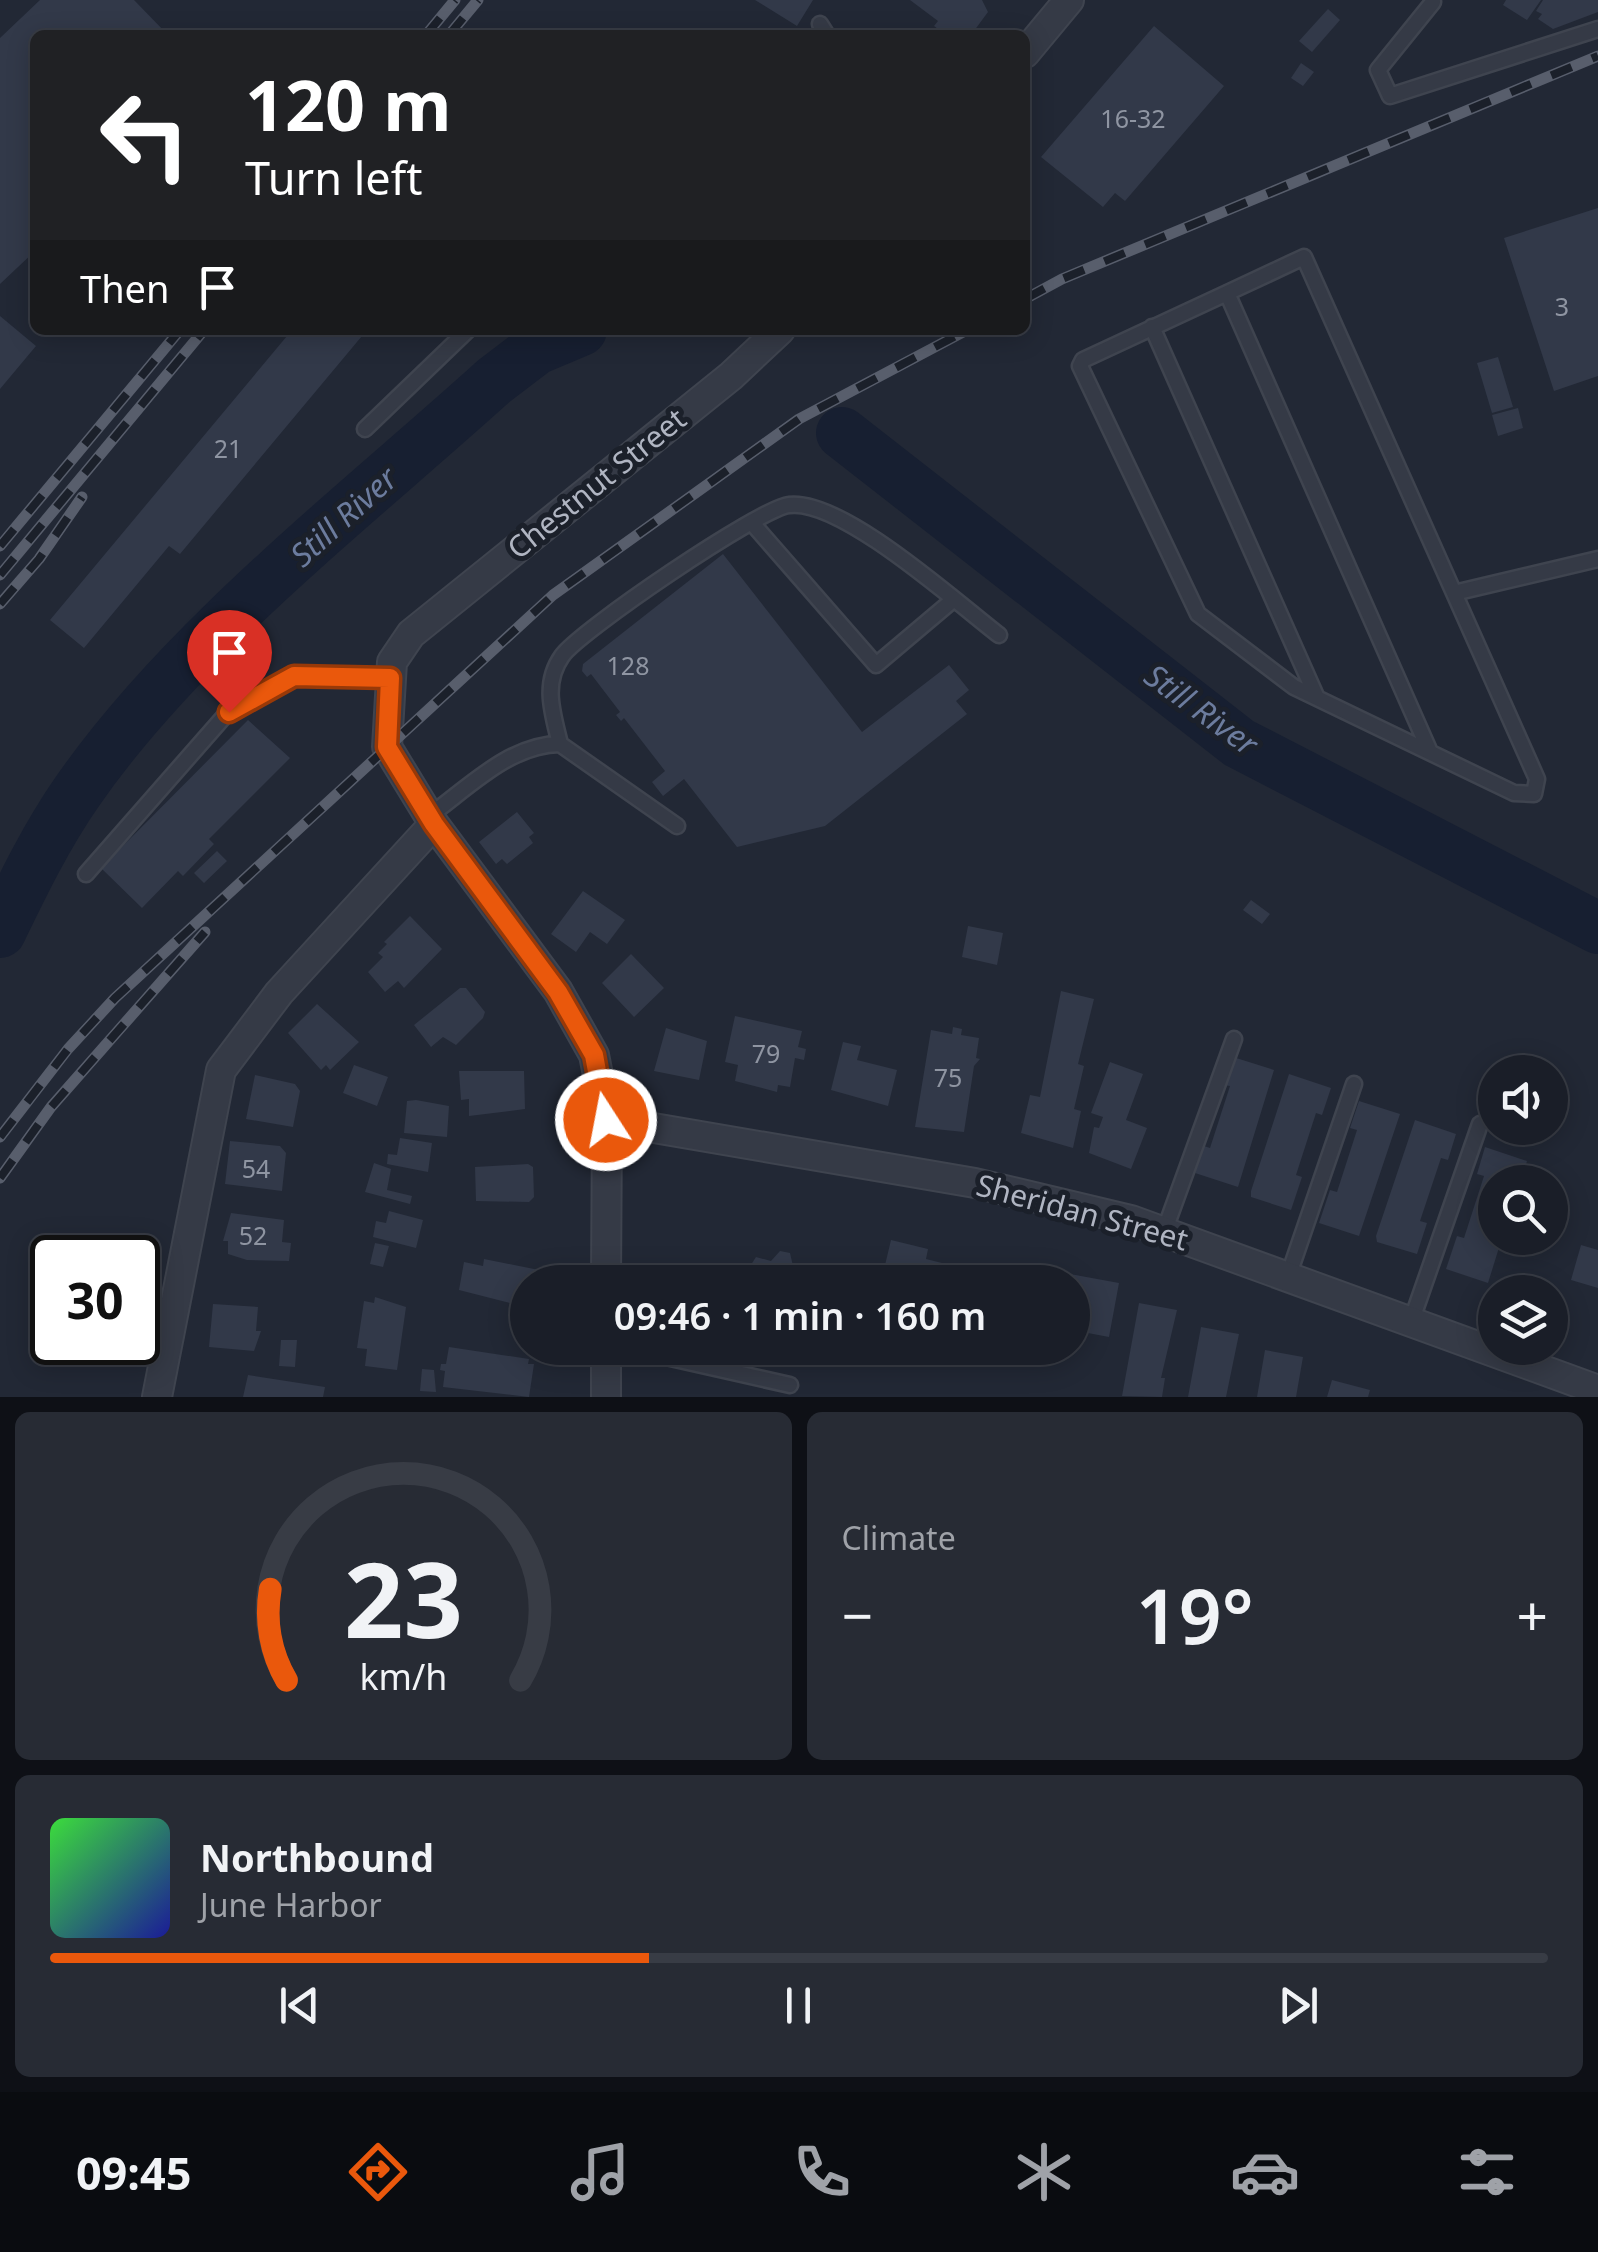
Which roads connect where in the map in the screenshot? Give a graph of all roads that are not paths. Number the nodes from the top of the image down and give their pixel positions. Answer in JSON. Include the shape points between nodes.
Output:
{"nodes":[{"id":1,"x":1069,"y":0,"type":"edge"},
{"id":2,"x":1433,"y":2,"type":"edge"},
{"id":3,"x":1598,"y":29,"type":"edge"},
{"id":4,"x":1030,"y":47,"type":"edge"},
{"id":5,"x":1227,"y":294,"type":"junction"},
{"id":6,"x":1152,"y":327,"type":"junction"},
{"id":7,"x":463,"y":335,"type":"edge"},
{"id":8,"x":775,"y":335,"type":"edge"},
{"id":9,"x":366,"y":428,"type":"dead end"},
{"id":10,"x":752,"y":523,"type":"junction"},
{"id":11,"x":1598,"y":559,"type":"edge"},
{"id":12,"x":1454,"y":593,"type":"junction"},
{"id":13,"x":954,"y":600,"type":"junction"},
{"id":14,"x":999,"y":635,"type":"dead end"},
{"id":15,"x":390,"y":678,"type":"junction"},
{"id":16,"x":1318,"y":698,"type":"junction"},
{"id":17,"x":560,"y":744,"type":"junction"},
{"id":18,"x":1430,"y":752,"type":"junction"},
{"id":19,"x":431,"y":820,"type":"junction"},
{"id":20,"x":678,"y":826,"type":"dead end"},
{"id":21,"x":86,"y":874,"type":"dead end"},
{"id":22,"x":1234,"y":1038,"type":"dead end"},
{"id":23,"x":1354,"y":1084,"type":"dead end"},
{"id":24,"x":606,"y":1120,"type":"junction"},
{"id":25,"x":1478,"y":1130,"type":"edge"},
{"id":26,"x":1164,"y":1232,"type":"junction"},
{"id":27,"x":606,"y":1265,"type":"edge"},
{"id":28,"x":1288,"y":1277,"type":"junction"},
{"id":29,"x":1411,"y":1322,"type":"junction"},
{"id":30,"x":606,"y":1365,"type":"edge"},
{"id":31,"x":699,"y":1365,"type":"edge"},
{"id":32,"x":790,"y":1386,"type":"dead end"},
{"id":33,"x":1598,"y":1390,"type":"edge"},
{"id":34,"x":157,"y":1397,"type":"edge"},
{"id":35,"x":606,"y":1397,"type":"edge"}],
"edges":[{"from":1,"to":4,"type":"street"},
{"from":2,"to":3,"type":"lane","via":[[1378,70],[1390,96]]},
{"from":5,"to":6,"type":"lane"},
{"from":5,"to":12,"type":"lane","via":[[1304,258]]},
{"from":5,"to":18,"type":"lane"},
{"from":6,"to":16,"type":"lane"},
{"from":6,"to":16,"type":"lane","via":[[1089,355],[1080,366],[1198,614]]},
{"from":7,"to":9,"type":"lane"},
{"from":8,"to":15,"type":"street","name":"Chestnut Street","via":[[411,634],[392,662]]},
{"from":10,"to":13,"type":"lane","via":[[789,504],[846,518]]},
{"from":10,"to":13,"type":"lane","via":[[876,666]]},
{"from":10,"to":17,"type":"lane","via":[[714,541],[562,655],[548,690]]},
{"from":11,"to":12,"type":"lane"},
{"from":12,"to":18,"type":"lane","via":[[1538,779],[1534,794],[1514,793]]},
{"from":13,"to":14,"type":"lane"},
{"from":15,"to":19,"type":"street","via":[[387,747]]},
{"from":15,"to":21,"type":"lane","via":[[294,676],[229,712]]},
{"from":16,"to":18,"type":"lane"},
{"from":17,"to":19,"type":"lane","via":[[537,744],[511,757]]},
{"from":17,"to":20,"type":"lane"},
{"from":19,"to":24,"type":"street","via":[[558,992],[594,1055]]},
{"from":19,"to":34,"type":"street","via":[[278,993],[221,1070]]},
{"from":22,"to":26,"type":"lane"},
{"from":23,"to":28,"type":"lane"},
{"from":24,"to":26,"type":"street","name":"Sheridan Street","via":[[975,1183]]},
{"from":24,"to":27,"type":"street"},
{"from":25,"to":29,"type":"lane"},
{"from":26,"to":28,"type":"street","name":"Sheridan Street"},
{"from":28,"to":29,"type":"street","name":"Sheridan Street"},
{"from":29,"to":33,"type":"street","name":"Sheridan Street"},
{"from":30,"to":35,"type":"street"},
{"from":31,"to":32,"type":"lane"}]}
